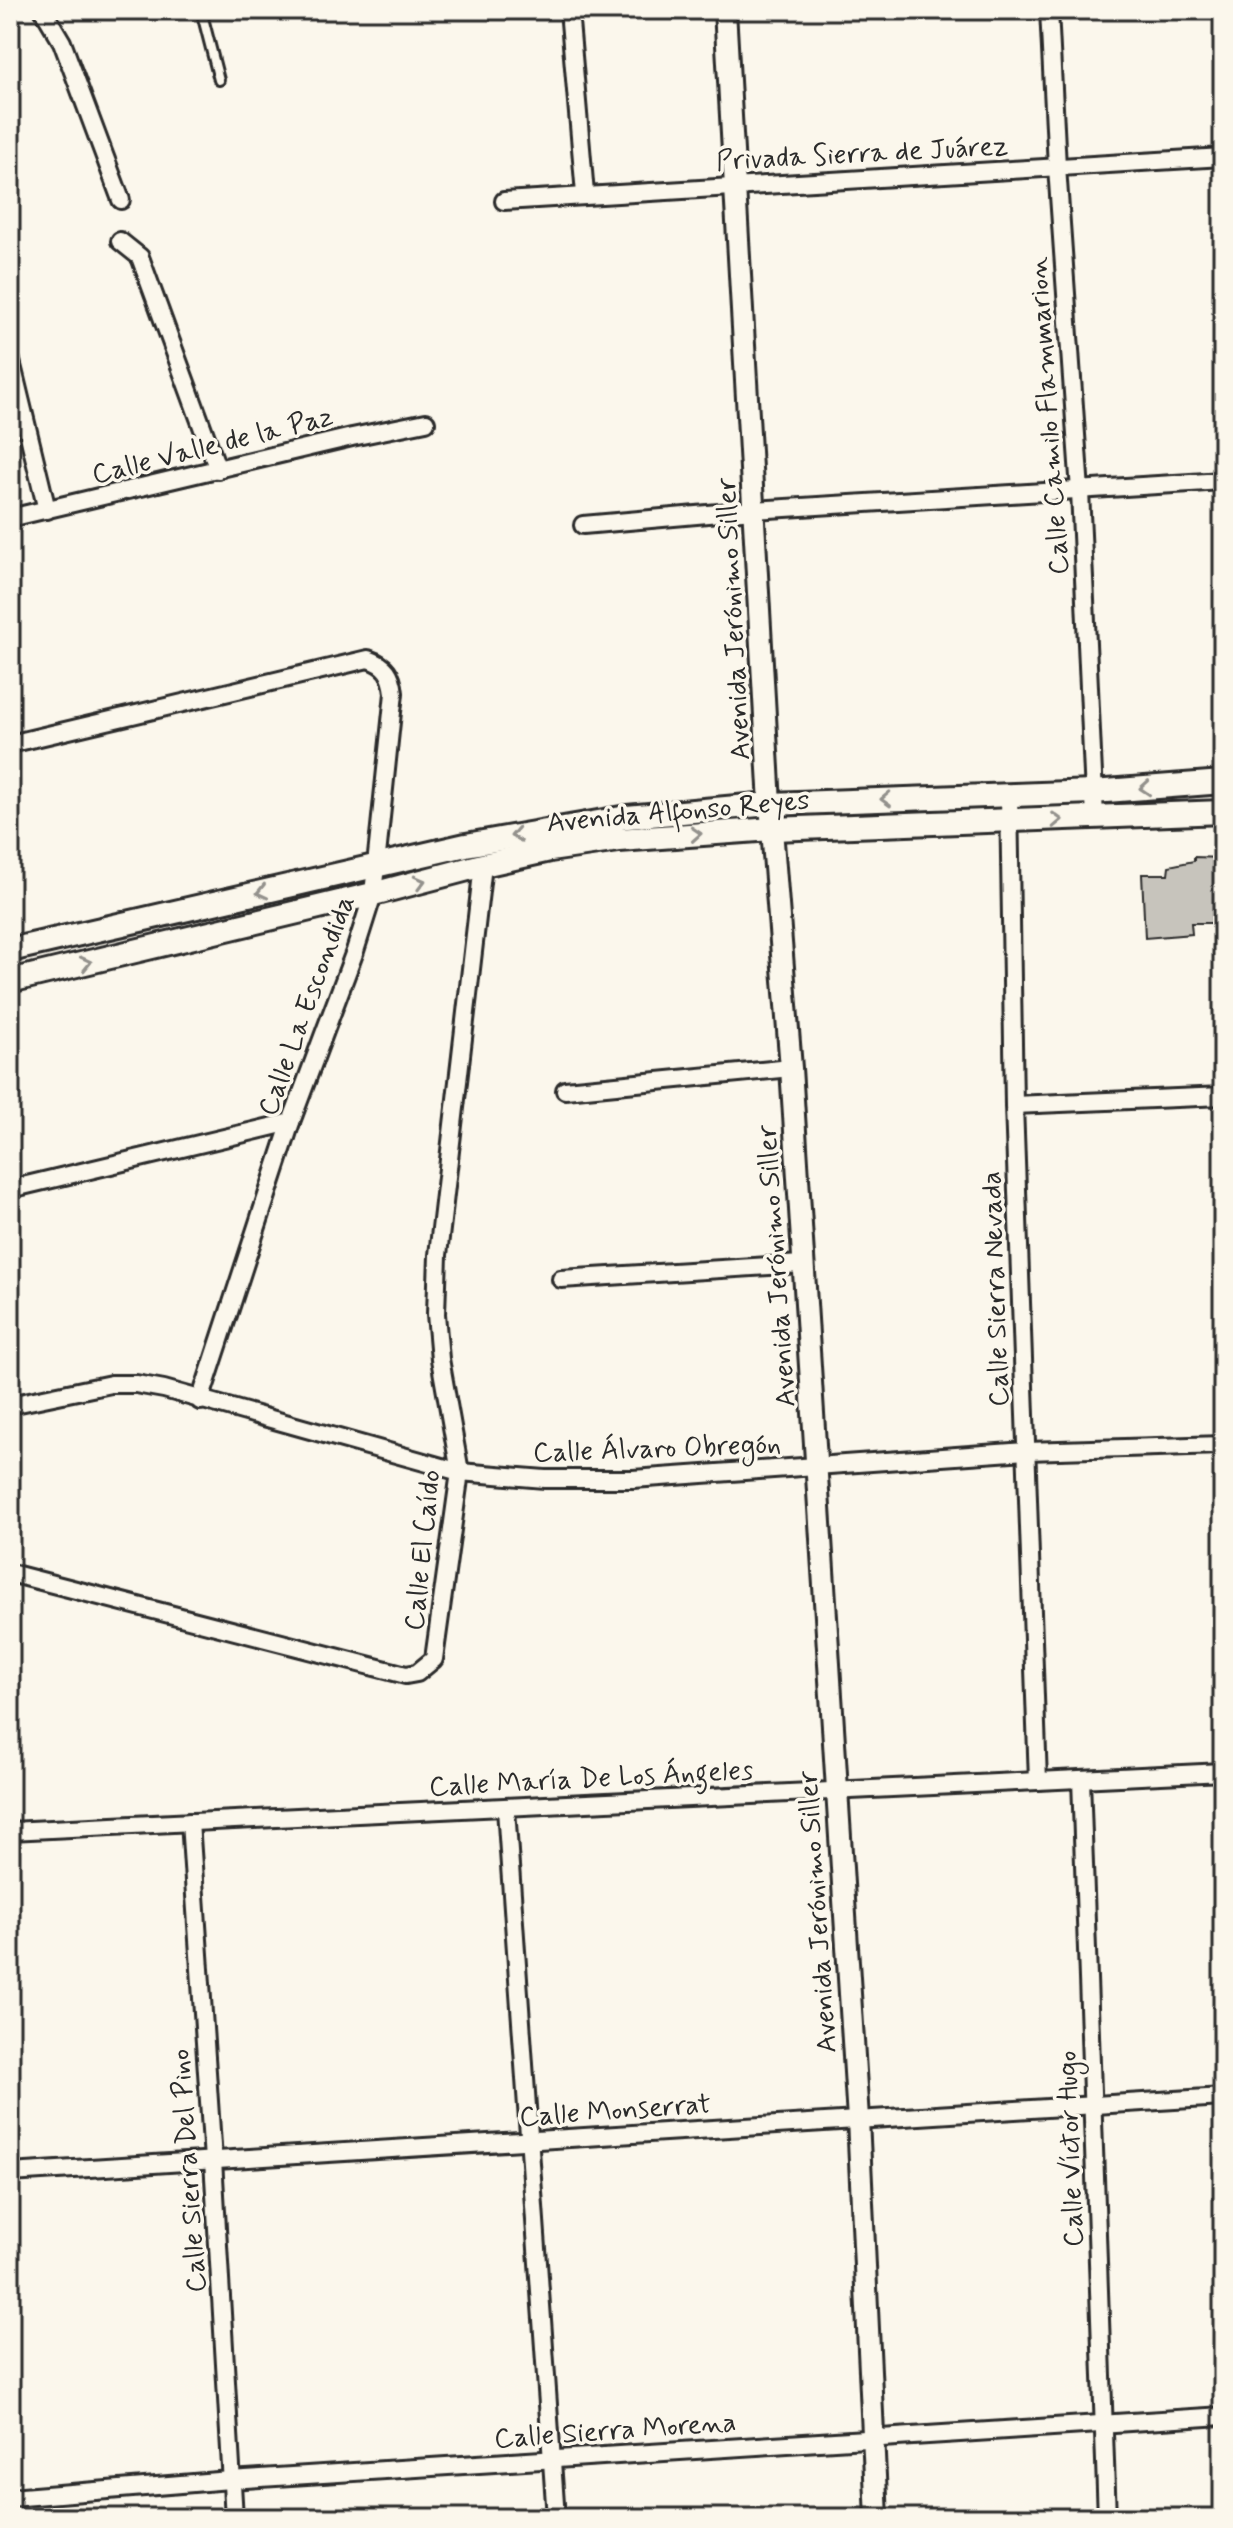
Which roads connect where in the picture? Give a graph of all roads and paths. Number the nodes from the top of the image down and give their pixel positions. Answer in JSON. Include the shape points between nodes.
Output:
{"nodes":[{"id":1,"x":43,"y":10,"type":"edge"},
{"id":2,"x":201,"y":10,"type":"edge"},
{"id":3,"x":569,"y":10,"type":"edge"},
{"id":4,"x":725,"y":10,"type":"edge"},
{"id":5,"x":1049,"y":10,"type":"edge"},
{"id":6,"x":219,"y":80,"type":"dead end"},
{"id":7,"x":1223,"y":157,"type":"edge"},
{"id":8,"x":1057,"y":167,"type":"junction"},
{"id":9,"x":735,"y":186,"type":"junction"},
{"id":10,"x":585,"y":194,"type":"junction"},
{"id":11,"x":121,"y":200,"type":"dead end"},
{"id":12,"x":504,"y":201,"type":"dead end"},
{"id":13,"x":120,"y":241,"type":"dead end"},
{"id":14,"x":10,"y":357,"type":"edge"},
{"id":15,"x":426,"y":422,"type":"dead end"},
{"id":16,"x":218,"y":470,"type":"junction"},
{"id":17,"x":1223,"y":481,"type":"edge"},
{"id":18,"x":1080,"y":491,"type":"junction"},
{"id":19,"x":47,"y":510,"type":"junction"},
{"id":20,"x":753,"y":510,"type":"junction"},
{"id":21,"x":10,"y":518,"type":"edge"},
{"id":22,"x":583,"y":525,"type":"dead end"},
{"id":23,"x":10,"y":744,"type":"edge"},
{"id":24,"x":1223,"y":782,"type":"edge"},
{"id":25,"x":1093,"y":792,"type":"junction"},
{"id":26,"x":1009,"y":795,"type":"junction"},
{"id":27,"x":770,"y":804,"type":"junction"},
{"id":28,"x":1223,"y":812,"type":"edge"},
{"id":29,"x":1095,"y":818,"type":"junction"},
{"id":30,"x":1009,"y":821,"type":"junction"},
{"id":31,"x":773,"y":829,"type":"junction"},
{"id":32,"x":483,"y":865,"type":"junction"},
{"id":33,"x":375,"y":867,"type":"junction"},
{"id":34,"x":373,"y":894,"type":"junction"},
{"id":35,"x":10,"y":950,"type":"edge"},
{"id":36,"x":10,"y":981,"type":"edge"},
{"id":37,"x":791,"y":1068,"type":"junction"},
{"id":38,"x":565,"y":1090,"type":"dead end"},
{"id":39,"x":1223,"y":1096,"type":"edge"},
{"id":40,"x":1014,"y":1105,"type":"junction"},
{"id":41,"x":291,"y":1122,"type":"junction"},
{"id":42,"x":10,"y":1189,"type":"edge"},
{"id":43,"x":802,"y":1264,"type":"junction"},
{"id":44,"x":561,"y":1279,"type":"dead end"},
{"id":45,"x":200,"y":1401,"type":"junction"},
{"id":46,"x":10,"y":1405,"type":"edge"},
{"id":47,"x":1223,"y":1445,"type":"edge"},
{"id":48,"x":1026,"y":1451,"type":"junction"},
{"id":49,"x":816,"y":1467,"type":"junction"},
{"id":50,"x":460,"y":1472,"type":"junction"},
{"id":51,"x":10,"y":1573,"type":"edge"},
{"id":52,"x":1223,"y":1772,"type":"edge"},
{"id":53,"x":1081,"y":1779,"type":"junction"},
{"id":54,"x":1038,"y":1781,"type":"junction"},
{"id":55,"x":835,"y":1790,"type":"junction"},
{"id":56,"x":506,"y":1809,"type":"junction"},
{"id":57,"x":190,"y":1822,"type":"junction"},
{"id":58,"x":10,"y":1831,"type":"edge"},
{"id":59,"x":1223,"y":2097,"type":"edge"},
{"id":60,"x":1094,"y":2103,"type":"junction"},
{"id":61,"x":858,"y":2119,"type":"junction"},
{"id":62,"x":529,"y":2140,"type":"junction"},
{"id":63,"x":213,"y":2160,"type":"junction"},
{"id":64,"x":10,"y":2173,"type":"edge"},
{"id":65,"x":1223,"y":2416,"type":"edge"},
{"id":66,"x":1103,"y":2423,"type":"junction"},
{"id":67,"x":873,"y":2438,"type":"junction"},
{"id":68,"x":553,"y":2460,"type":"junction"},
{"id":69,"x":230,"y":2480,"type":"junction"},
{"id":70,"x":10,"y":2498,"type":"edge"},
{"id":71,"x":234,"y":2518,"type":"edge"},
{"id":72,"x":556,"y":2518,"type":"edge"},
{"id":73,"x":877,"y":2518,"type":"edge"},
{"id":74,"x":1107,"y":2518,"type":"edge"}],
"edges":[{"from":1,"to":11,"type":"street","via":[[62,42]]},
{"from":2,"to":6,"type":"lane"},
{"from":3,"to":10,"type":"street"},
{"from":4,"to":9,"type":"street","name":"Avenida Jerónimo Siller"},
{"from":5,"to":8,"type":"street","name":"Calle Camilo Flammarion"},
{"from":7,"to":8,"type":"street","name":"Privada Sierra de Juárez"},
{"from":8,"to":9,"type":"street","name":"Privada Sierra de Juárez"},
{"from":8,"to":18,"type":"street","name":"Calle Camilo Flammarion"},
{"from":9,"to":10,"type":"street","name":"Privada Sierra de Juárez"},
{"from":9,"to":20,"type":"street","name":"Avenida Jerónimo Siller"},
{"from":10,"to":12,"type":"street","name":"Privada Sierra de Juárez"},
{"from":13,"to":16,"type":"street","via":[[140,257]]},
{"from":14,"to":19,"type":"street"},
{"from":15,"to":16,"type":"street","name":"Calle Valle de la Paz"},
{"from":16,"to":19,"type":"street","name":"Calle Valle de la Paz"},
{"from":17,"to":18,"type":"street"},
{"from":18,"to":20,"type":"street"},
{"from":18,"to":25,"type":"street","name":"Calle Camilo Flammarion"},
{"from":19,"to":21,"type":"street","name":"Calle Valle de la Paz"},
{"from":20,"to":22,"type":"street"},
{"from":20,"to":27,"type":"street","name":"Avenida Jerónimo Siller"},
{"from":23,"to":33,"type":"street","name":"Calle La Escondida","via":[[368,659],[380,663],[388,670],[394,693]]},
{"from":24,"to":25,"type":"main road","name":"Avenida Alfonso Reyes","one_way":true},
{"from":25,"to":26,"type":"main road","name":"Avenida Alfonso Reyes"},
{"from":25,"to":29,"type":"street","name":"Calle Camilo Flammarion"},
{"from":26,"to":27,"type":"main road","name":"Avenida Alfonso Reyes","one_way":true},
{"from":26,"to":30,"type":"street","name":"Calle Sierra Nevada"},
{"from":27,"to":31,"type":"street","name":"Avenida Jerónimo Siller"},
{"from":27,"to":33,"type":"main road","name":"Avenida Alfonso Reyes","one_way":true,"via":[[560,827]]},
{"from":28,"to":29,"type":"main road","name":"Avenida Alfonso Reyes"},
{"from":30,"to":29,"type":"main road","name":"Avenida Alfonso Reyes","one_way":true},
{"from":30,"to":31,"type":"main road","name":"Avenida Alfonso Reyes"},
{"from":30,"to":40,"type":"street","name":"Calle Sierra Nevada"},
{"from":32,"to":31,"type":"main road","name":"Avenida Alfonso Reyes","one_way":true,"via":[[619,840]]},
{"from":31,"to":37,"type":"street","name":"Avenida Jerónimo Siller"},
{"from":34,"to":32,"type":"main road","name":"Avenida Alfonso Reyes","one_way":true},
{"from":32,"to":50,"type":"street","name":"Calle El Caído","via":[[438,1255],[440,1359]]},
{"from":33,"to":34,"type":"street","name":"Calle La Escondida"},
{"from":33,"to":35,"type":"main road","name":"Avenida Alfonso Reyes","one_way":true},
{"from":36,"to":34,"type":"main road","name":"Avenida Alfonso Reyes","one_way":true},
{"from":34,"to":41,"type":"street","name":"Calle La Escondida"},
{"from":37,"to":38,"type":"street"},
{"from":37,"to":43,"type":"street","name":"Avenida Jerónimo Siller"},
{"from":39,"to":40,"type":"street"},
{"from":40,"to":48,"type":"street","name":"Calle Sierra Nevada"},
{"from":41,"to":42,"type":"street"},
{"from":41,"to":45,"type":"street","name":"Calle La Escondida"},
{"from":43,"to":44,"type":"street"},
{"from":43,"to":49,"type":"street","name":"Avenida Jerónimo Siller"},
{"from":45,"to":46,"type":"street","name":"Calle Álvaro Obregón","via":[[164,1389],[111,1384]]},
{"from":45,"to":50,"type":"street","name":"Calle Álvaro Obregón"},
{"from":47,"to":48,"type":"street","name":"Calle Álvaro Obregón"},
{"from":48,"to":49,"type":"street","name":"Calle Álvaro Obregón"},
{"from":48,"to":54,"type":"street","name":"Calle Sierra Nevada"},
{"from":49,"to":50,"type":"street","name":"Calle Álvaro Obregón","via":[[633,1479]]},
{"from":49,"to":55,"type":"street","name":"Avenida Jerónimo Siller"},
{"from":50,"to":51,"type":"street","name":"Calle El Caído","via":[[436,1652],[417,1673],[406,1675]]},
{"from":52,"to":53,"type":"street","name":"Calle María De Los Ángeles"},
{"from":53,"to":54,"type":"street","name":"Calle María De Los Ángeles"},
{"from":53,"to":60,"type":"street","name":"Calle Víctor Hugo"},
{"from":54,"to":55,"type":"street","name":"Calle María De Los Ángeles"},
{"from":55,"to":56,"type":"street","name":"Calle María De Los Ángeles"},
{"from":55,"to":61,"type":"street","name":"Avenida Jerónimo Siller"},
{"from":56,"to":57,"type":"street","name":"Calle María De Los Ángeles"},
{"from":56,"to":62,"type":"street"},
{"from":57,"to":58,"type":"street","name":"Calle María De Los Ángeles"},
{"from":57,"to":63,"type":"street","name":"Calle Sierra Del Pino"},
{"from":59,"to":60,"type":"street","name":"Calle Monserrat"},
{"from":60,"to":61,"type":"street","name":"Calle Monserrat"},
{"from":60,"to":66,"type":"street","name":"Calle Víctor Hugo"},
{"from":61,"to":62,"type":"street","name":"Calle Monserrat"},
{"from":61,"to":67,"type":"street","name":"Avenida Jerónimo Siller"},
{"from":62,"to":63,"type":"street","name":"Calle Monserrat"},
{"from":62,"to":68,"type":"street"},
{"from":63,"to":64,"type":"street","name":"Calle Monserrat"},
{"from":63,"to":69,"type":"street","name":"Calle Sierra Del Pino"},
{"from":65,"to":66,"type":"street","name":"Calle Sierra Morena"},
{"from":66,"to":67,"type":"street","name":"Calle Sierra Morena"},
{"from":66,"to":74,"type":"street","name":"Calle Víctor Hugo"},
{"from":67,"to":68,"type":"street","name":"Calle Sierra Morena"},
{"from":67,"to":73,"type":"street","name":"Avenida Jerónimo Siller"},
{"from":68,"to":69,"type":"street","name":"Calle Sierra Morena"},
{"from":68,"to":72,"type":"street"},
{"from":69,"to":70,"type":"street","name":"Calle Sierra Morena"},
{"from":69,"to":71,"type":"street","name":"Calle Sierra Del Pino"}]}
